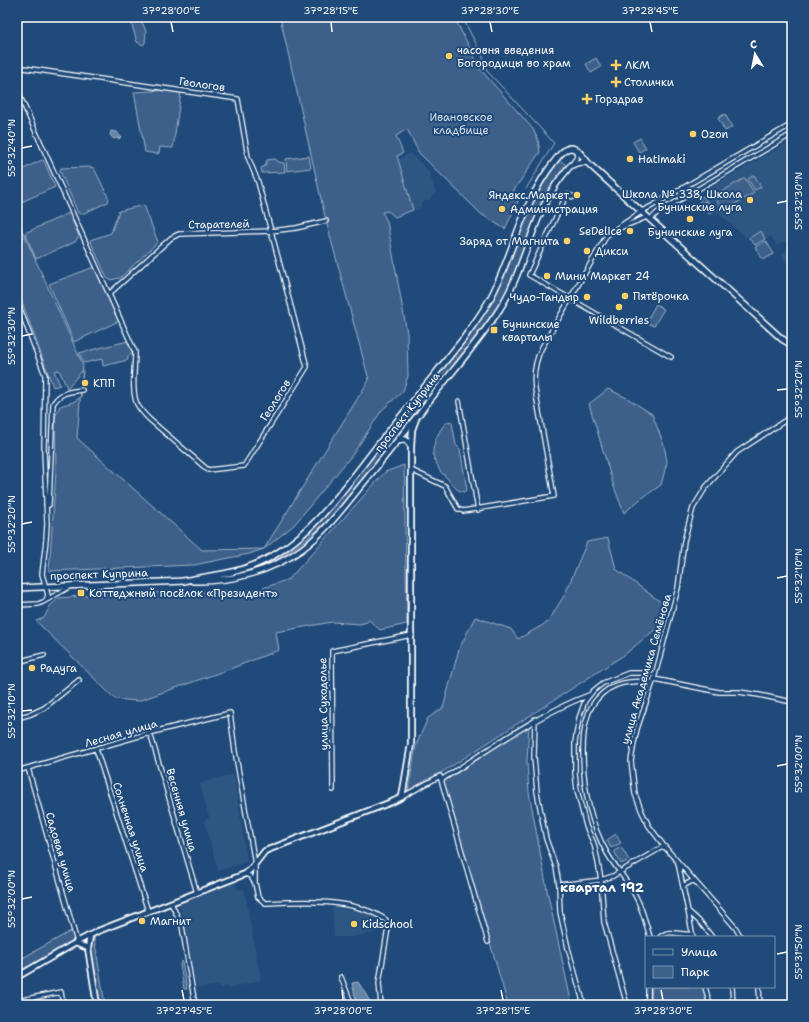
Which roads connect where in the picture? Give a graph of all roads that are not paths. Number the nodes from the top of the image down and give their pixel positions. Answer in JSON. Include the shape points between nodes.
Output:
{"nodes":[{"id":1,"x":17,"y":66,"type":"edge"},
{"id":2,"x":17,"y":90,"type":"edge"},
{"id":3,"x":792,"y":124,"type":"edge"},
{"id":4,"x":792,"y":134,"type":"edge"},
{"id":5,"x":575,"y":149,"type":"junction"},
{"id":6,"x":587,"y":162,"type":"junction"},
{"id":7,"x":571,"y":165,"type":"junction"},
{"id":8,"x":574,"y":197,"type":"dead end"},
{"id":9,"x":640,"y":211,"type":"junction"},
{"id":10,"x":649,"y":218,"type":"junction"},
{"id":11,"x":326,"y":221,"type":"dead end"},
{"id":12,"x":270,"y":232,"type":"junction"},
{"id":13,"x":611,"y":232,"type":"junction"},
{"id":14,"x":109,"y":294,"type":"junction"},
{"id":15,"x":571,"y":298,"type":"junction"},
{"id":16,"x":17,"y":301,"type":"edge"},
{"id":17,"x":792,"y":345,"type":"edge"},
{"id":18,"x":671,"y":356,"type":"dead end"},
{"id":19,"x":82,"y":390,"type":"dead end"},
{"id":20,"x":459,"y":401,"type":"dead end"},
{"id":21,"x":419,"y":413,"type":"junction"},
{"id":22,"x":792,"y":416,"type":"edge"},
{"id":23,"x":396,"y":443,"type":"junction"},
{"id":24,"x":411,"y":446,"type":"junction"},
{"id":25,"x":411,"y":470,"type":"junction"},
{"id":26,"x":46,"y":505,"type":"junction"},
{"id":27,"x":478,"y":510,"type":"junction"},
{"id":28,"x":792,"y":576,"type":"edge"},
{"id":29,"x":182,"y":581,"type":"junction"},
{"id":30,"x":790,"y":582,"type":"dead end"},
{"id":31,"x":73,"y":585,"type":"junction"},
{"id":32,"x":45,"y":586,"type":"junction"},
{"id":33,"x":17,"y":588,"type":"edge"},
{"id":34,"x":46,"y":600,"type":"junction"},
{"id":35,"x":17,"y":605,"type":"edge"},
{"id":36,"x":412,"y":634,"type":"junction"},
{"id":37,"x":44,"y":655,"type":"dead end"},
{"id":38,"x":17,"y":662,"type":"edge"},
{"id":39,"x":655,"y":677,"type":"junction"},
{"id":40,"x":79,"y":680,"type":"dead end"},
{"id":41,"x":653,"y":684,"type":"junction"},
{"id":42,"x":591,"y":694,"type":"junction"},
{"id":43,"x":792,"y":702,"type":"edge"},
{"id":44,"x":17,"y":718,"type":"edge"},
{"id":45,"x":535,"y":720,"type":"junction"},
{"id":46,"x":150,"y":733,"type":"junction"},
{"id":47,"x":96,"y":749,"type":"junction"},
{"id":48,"x":28,"y":768,"type":"junction"},
{"id":49,"x":17,"y":771,"type":"edge"},
{"id":50,"x":442,"y":780,"type":"junction"},
{"id":51,"x":333,"y":790,"type":"dead end"},
{"id":52,"x":402,"y":797,"type":"junction"},
{"id":53,"x":664,"y":846,"type":"junction"},
{"id":54,"x":678,"y":862,"type":"junction"},
{"id":55,"x":255,"y":864,"type":"junction"},
{"id":56,"x":619,"y":872,"type":"junction"},
{"id":57,"x":245,"y":874,"type":"junction"},
{"id":58,"x":601,"y":880,"type":"junction"},
{"id":59,"x":694,"y":880,"type":"junction"},
{"id":60,"x":255,"y":882,"type":"junction"},
{"id":61,"x":559,"y":884,"type":"junction"},
{"id":62,"x":683,"y":886,"type":"junction"},
{"id":63,"x":197,"y":893,"type":"junction"},
{"id":64,"x":171,"y":903,"type":"junction"},
{"id":65,"x":148,"y":911,"type":"junction"},
{"id":66,"x":688,"y":911,"type":"junction"},
{"id":67,"x":692,"y":935,"type":"edge"},
{"id":68,"x":90,"y":936,"type":"junction"},
{"id":69,"x":650,"y":936,"type":"edge"},
{"id":70,"x":661,"y":936,"type":"edge"},
{"id":71,"x":711,"y":936,"type":"edge"},
{"id":72,"x":740,"y":936,"type":"edge"},
{"id":73,"x":76,"y":942,"type":"junction"},
{"id":74,"x":488,"y":942,"type":"dead end"},
{"id":75,"x":88,"y":948,"type":"junction"},
{"id":76,"x":17,"y":977,"type":"edge"},
{"id":77,"x":342,"y":977,"type":"dead end"},
{"id":78,"x":648,"y":988,"type":"edge"},
{"id":79,"x":706,"y":988,"type":"edge"},
{"id":80,"x":732,"y":988,"type":"edge"},
{"id":81,"x":759,"y":988,"type":"edge"},
{"id":82,"x":32,"y":998,"type":"junction"},
{"id":83,"x":17,"y":1001,"type":"edge"},
{"id":84,"x":34,"y":1005,"type":"edge"},
{"id":85,"x":63,"y":1005,"type":"edge"},
{"id":86,"x":97,"y":1005,"type":"edge"},
{"id":87,"x":195,"y":1005,"type":"edge"},
{"id":88,"x":352,"y":1005,"type":"edge"},
{"id":89,"x":381,"y":1005,"type":"edge"},
{"id":90,"x":584,"y":1005,"type":"edge"},
{"id":91,"x":627,"y":1005,"type":"edge"},
{"id":92,"x":644,"y":1005,"type":"edge"},
{"id":93,"x":710,"y":1005,"type":"edge"},
{"id":94,"x":733,"y":1005,"type":"edge"},
{"id":95,"x":760,"y":1005,"type":"edge"}],
"edges":[{"from":1,"to":12,"type":"street","name":"Геологов","via":[[238,99],[248,157],[257,177]]},
{"from":2,"to":14,"type":"street","name":"Геологов"},
{"from":3,"to":9,"type":"street"},
{"from":4,"to":10,"type":"street"},
{"from":5,"to":6,"type":"main road"},
{"from":5,"to":7,"type":"street","name":"проспект Куприна","via":[[577,157]]},
{"from":5,"to":29,"type":"main road","name":"проспект Куприна","via":[[568,149],[559,157],[535,190],[495,290],[479,317],[328,507],[297,540],[258,563],[239,570]]},
{"from":6,"to":7,"type":"main road"},
{"from":6,"to":9,"type":"main road"},
{"from":7,"to":21,"type":"main road","name":"проспект Куприна","via":[[549,196],[499,311]]},
{"from":8,"to":15,"type":"street","via":[[567,195],[529,274]]},
{"from":9,"to":10,"type":"main road"},
{"from":9,"to":13,"type":"street"},
{"from":10,"to":13,"type":"street"},
{"from":10,"to":17,"type":"main road","via":[[782,339]]},
{"from":11,"to":12,"type":"street","name":"Старателей"},
{"from":12,"to":14,"type":"street","name":"Старателей","via":[[179,234],[171,238]]},
{"from":12,"to":14,"type":"street","name":"Геологов","via":[[307,367],[244,466],[208,470],[141,410],[135,393],[136,352]]},
{"from":13,"to":15,"type":"street"},
{"from":15,"to":18,"type":"street"},
{"from":15,"to":27,"type":"street","via":[[539,354],[534,374],[554,496]]},
{"from":16,"to":26,"type":"street","via":[[45,375]]},
{"from":19,"to":26,"type":"street","via":[[61,395],[53,404],[49,505]]},
{"from":20,"to":27,"type":"street"},
{"from":21,"to":23,"type":"main road","name":"проспект Куприна"},
{"from":21,"to":24,"type":"street","via":[[412,430]]},
{"from":22,"to":39,"type":"street","name":"улица Академика Семёнова","via":[[737,452],[706,487],[693,508],[684,541],[678,588]]},
{"from":23,"to":24,"type":"street","via":[[406,440]]},
{"from":23,"to":29,"type":"main road","name":"проспект Куприна","via":[[335,519],[302,549],[280,562],[240,577]]},
{"from":24,"to":25,"type":"street"},
{"from":25,"to":27,"type":"street","via":[[445,486],[460,510]]},
{"from":25,"to":36,"type":"street"},
{"from":26,"to":32,"type":"street","via":[[46,540],[42,574]]},
{"from":28,"to":30,"type":"street"},
{"from":29,"to":31,"type":"main road","name":"проспект Куприна"},
{"from":31,"to":32,"type":"main road","name":"проспект Куприна"},
{"from":31,"to":34,"type":"street"},
{"from":32,"to":33,"type":"main road","name":"проспект Куприна"},
{"from":32,"to":34,"type":"street","via":[[48,595]]},
{"from":34,"to":35,"type":"street","via":[[38,604]]},
{"from":36,"to":51,"type":"street","name":"улица Суходолье","via":[[332,651]]},
{"from":36,"to":52,"type":"street","via":[[411,744]]},
{"from":37,"to":38,"type":"street"},
{"from":39,"to":41,"type":"street","name":"улица Академика Семёнова"},
{"from":39,"to":42,"type":"street","via":[[629,673],[603,683]]},
{"from":39,"to":43,"type":"street","via":[[719,692],[739,692]]},
{"from":40,"to":44,"type":"street","via":[[44,708]]},
{"from":41,"to":53,"type":"street","name":"улица Академика Семёнова","via":[[637,729],[631,761],[635,794],[649,826]]},
{"from":41,"to":56,"type":"street","via":[[630,681],[607,690],[592,705],[587,719],[583,743],[584,788],[594,824]]},
{"from":42,"to":45,"type":"street","via":[[566,703]]},
{"from":42,"to":58,"type":"street","via":[[585,701],[579,718],[575,742],[575,773],[577,790],[586,826],[594,844]]},
{"from":45,"to":50,"type":"street"},
{"from":45,"to":61,"type":"street","via":[[534,757],[537,792],[546,839]]},
{"from":46,"to":47,"type":"street","name":"Лесная улица"},
{"from":46,"to":55,"type":"street","name":"Лесная улица","via":[[230,714]]},
{"from":46,"to":63,"type":"street","name":"Весенняя улица"},
{"from":47,"to":48,"type":"street","name":"Лесная улица"},
{"from":47,"to":65,"type":"street","name":"Солнечная улица"},
{"from":48,"to":49,"type":"street","name":"Лесная улица"},
{"from":48,"to":73,"type":"street","name":"Садовая улица"},
{"from":50,"to":52,"type":"street","via":[[440,776]]},
{"from":50,"to":74,"type":"street"},
{"from":52,"to":55,"type":"street","via":[[265,851]]},
{"from":53,"to":54,"type":"street","name":"улица Академика Семёнова"},
{"from":53,"to":56,"type":"street"},
{"from":54,"to":59,"type":"street","name":"улица Академика Семёнова"},
{"from":54,"to":62,"type":"street"},
{"from":55,"to":57,"type":"street"},
{"from":55,"to":60,"type":"street"},
{"from":56,"to":58,"type":"street"},
{"from":56,"to":69,"type":"street","via":[[637,899]]},
{"from":57,"to":60,"type":"street"},
{"from":57,"to":63,"type":"street"},
{"from":58,"to":61,"type":"street"},
{"from":58,"to":91,"type":"street","via":[[604,922]]},
{"from":59,"to":62,"type":"street"},
{"from":59,"to":72,"type":"street","name":"улица Академика Семёнова"},
{"from":60,"to":89,"type":"street","via":[[258,897],[265,903],[304,900],[331,902],[364,909],[386,920],[388,928],[379,983]]},
{"from":61,"to":90,"type":"street","via":[[560,912]]},
{"from":62,"to":66,"type":"street"},
{"from":63,"to":64,"type":"street"},
{"from":64,"to":65,"type":"street"},
{"from":64,"to":87,"type":"street","via":[[182,926]]},
{"from":65,"to":68,"type":"street"},
{"from":66,"to":67,"type":"street"},
{"from":66,"to":71,"type":"street"},
{"from":67,"to":70,"type":"street","via":[[667,932]]},
{"from":68,"to":73,"type":"street"},
{"from":68,"to":75,"type":"street"},
{"from":73,"to":75,"type":"street"},
{"from":73,"to":76,"type":"street"},
{"from":75,"to":86,"type":"street"},
{"from":77,"to":88,"type":"street"},
{"from":78,"to":92,"type":"street","via":[[648,999]]},
{"from":79,"to":93,"type":"street"},
{"from":80,"to":94,"type":"street"},
{"from":81,"to":95,"type":"street"},
{"from":82,"to":83,"type":"street"},
{"from":82,"to":84,"type":"street"},
{"from":82,"to":85,"type":"street","via":[[61,992]]}]}
